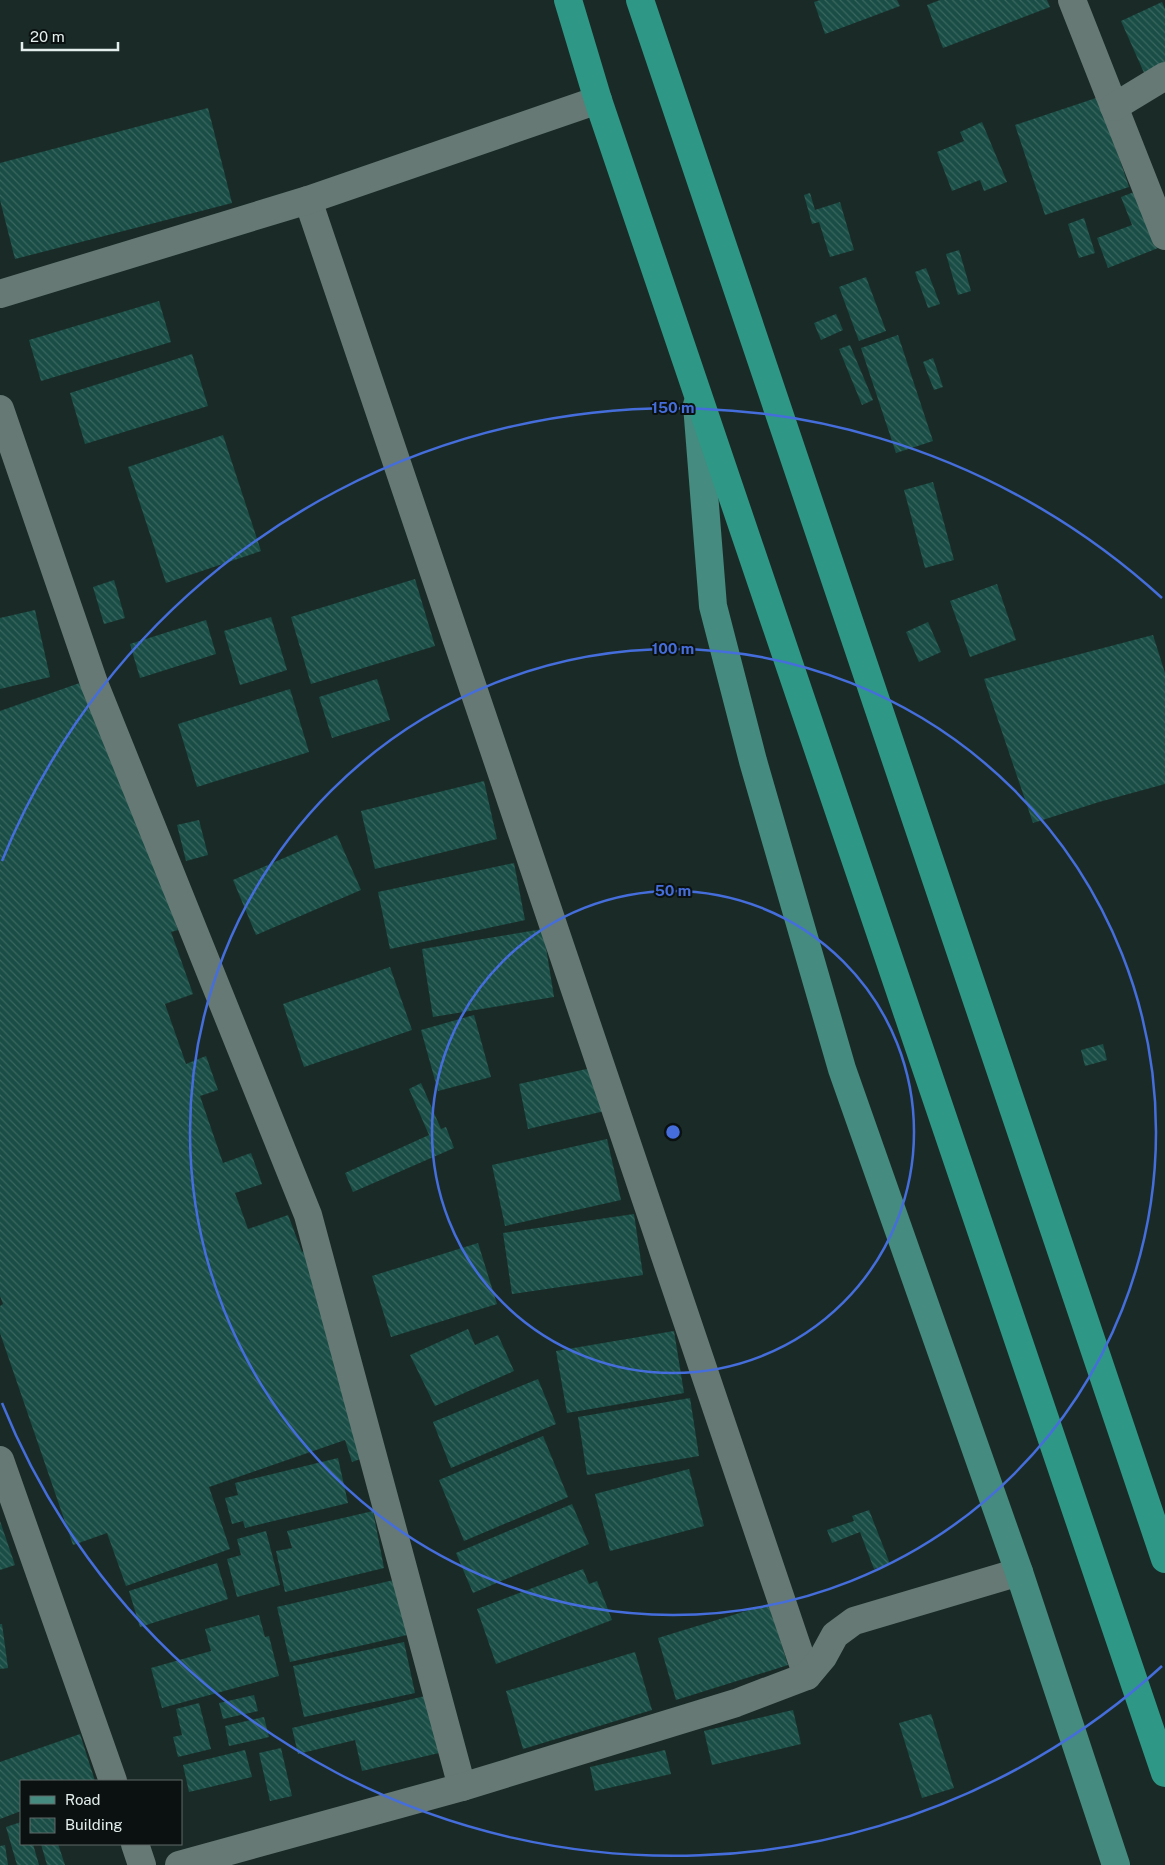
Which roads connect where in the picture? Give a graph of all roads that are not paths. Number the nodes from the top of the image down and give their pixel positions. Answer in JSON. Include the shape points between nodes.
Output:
{"nodes":[{"id":1,"x":568,"y":0,"type":"edge"},
{"id":2,"x":640,"y":0,"type":"edge"},
{"id":3,"x":1072,"y":0,"type":"edge"},
{"id":4,"x":1165,"y":76,"type":"edge"},
{"id":5,"x":598,"y":100,"type":"junction"},
{"id":6,"x":1114,"y":107,"type":"junction"},
{"id":7,"x":308,"y":200,"type":"junction"},
{"id":8,"x":1165,"y":236,"type":"edge"},
{"id":9,"x":0,"y":294,"type":"edge"},
{"id":10,"x":695,"y":389,"type":"junction"},
{"id":11,"x":0,"y":409,"type":"edge"},
{"id":12,"x":0,"y":1460,"type":"edge"},
{"id":13,"x":1165,"y":1559,"type":"edge"},
{"id":14,"x":1019,"y":1572,"type":"junction"},
{"id":15,"x":807,"y":1676,"type":"junction"},
{"id":16,"x":1165,"y":1773,"type":"edge"},
{"id":17,"x":113,"y":1780,"type":"edge"},
{"id":18,"x":462,"y":1787,"type":"junction"},
{"id":19,"x":135,"y":1845,"type":"edge"},
{"id":20,"x":142,"y":1865,"type":"edge"},
{"id":21,"x":179,"y":1865,"type":"edge"},
{"id":22,"x":1116,"y":1865,"type":"edge"}],
"edges":[{"from":1,"to":5,"type":"highway"},
{"from":2,"to":13,"type":"highway"},
{"from":3,"to":6,"type":"street"},
{"from":4,"to":6,"type":"street"},
{"from":5,"to":7,"type":"street"},
{"from":5,"to":10,"type":"highway"},
{"from":6,"to":8,"type":"street"},
{"from":7,"to":9,"type":"street"},
{"from":7,"to":15,"type":"street"},
{"from":10,"to":14,"type":"main road","via":[[713,606],[753,761],[842,1069]]},
{"from":10,"to":16,"type":"highway"},
{"from":11,"to":18,"type":"street","via":[[94,683],[308,1215]]},
{"from":12,"to":17,"type":"street"},
{"from":14,"to":15,"type":"street","via":[[854,1621],[835,1635]]},
{"from":14,"to":22,"type":"main road"},
{"from":15,"to":18,"type":"street","via":[[736,1703]]},
{"from":18,"to":21,"type":"street"},
{"from":19,"to":20,"type":"street"}]}
